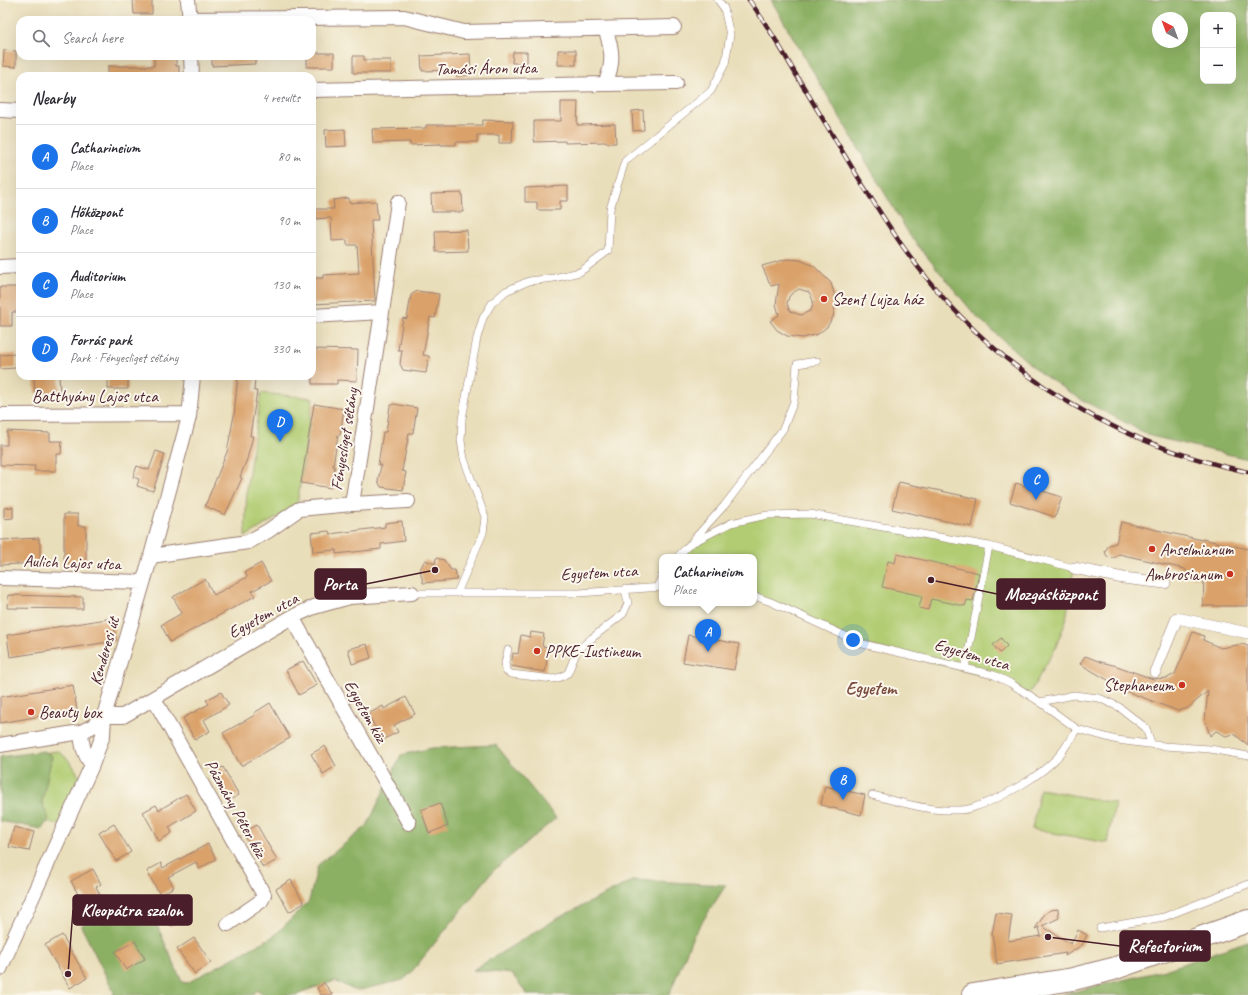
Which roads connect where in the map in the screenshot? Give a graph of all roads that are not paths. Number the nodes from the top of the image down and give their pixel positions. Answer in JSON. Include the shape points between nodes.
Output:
{"nodes":[{"id":1,"x":188,"y":0,"type":"edge"},
{"id":2,"x":718,"y":0,"type":"edge"},
{"id":3,"x":190,"y":16,"type":"edge"},
{"id":4,"x":316,"y":18,"type":"edge"},
{"id":5,"x":674,"y":27,"type":"dead end"},
{"id":6,"x":605,"y":29,"type":"junction"},
{"id":7,"x":191,"y":60,"type":"edge"},
{"id":8,"x":192,"y":72,"type":"edge"},
{"id":9,"x":676,"y":83,"type":"dead end"},
{"id":10,"x":605,"y":84,"type":"junction"},
{"id":11,"x":316,"y":90,"type":"edge"},
{"id":12,"x":0,"y":110,"type":"edge"},
{"id":13,"x":16,"y":111,"type":"edge"},
{"id":14,"x":398,"y":202,"type":"dead end"},
{"id":15,"x":0,"y":266,"type":"edge"},
{"id":16,"x":16,"y":266,"type":"edge"},
{"id":17,"x":382,"y":312,"type":"junction"},
{"id":18,"x":316,"y":316,"type":"edge"},
{"id":19,"x":817,"y":361,"type":"dead end"},
{"id":20,"x":193,"y":380,"type":"edge"},
{"id":21,"x":189,"y":414,"type":"junction"},
{"id":22,"x":0,"y":415,"type":"edge"},
{"id":23,"x":408,"y":501,"type":"dead end"},
{"id":24,"x":352,"y":504,"type":"junction"},
{"id":25,"x":690,"y":544,"type":"junction"},
{"id":26,"x":989,"y":546,"type":"junction"},
{"id":27,"x":680,"y":554,"type":"edge"},
{"id":28,"x":151,"y":556,"type":"junction"},
{"id":29,"x":1074,"y":568,"type":"joint"},
{"id":30,"x":0,"y":578,"type":"edge"},
{"id":31,"x":143,"y":582,"type":"junction"},
{"id":32,"x":1165,"y":583,"type":"dead end"},
{"id":33,"x":659,"y":587,"type":"edge"},
{"id":34,"x":625,"y":589,"type":"junction"},
{"id":35,"x":412,"y":593,"type":"joint"},
{"id":36,"x":457,"y":593,"type":"junction"},
{"id":37,"x":757,"y":597,"type":"edge"},
{"id":38,"x":292,"y":617,"type":"junction"},
{"id":39,"x":1248,"y":633,"type":"edge"},
{"id":40,"x":508,"y":650,"type":"dead end"},
{"id":41,"x":965,"y":668,"type":"junction"},
{"id":42,"x":1155,"y":672,"type":"dead end"},
{"id":43,"x":154,"y":698,"type":"junction"},
{"id":44,"x":1040,"y":702,"type":"junction"},
{"id":45,"x":104,"y":716,"type":"junction"},
{"id":46,"x":1077,"y":729,"type":"junction"},
{"id":47,"x":81,"y":732,"type":"junction"},
{"id":48,"x":1151,"y":744,"type":"junction"},
{"id":49,"x":0,"y":745,"type":"edge"},
{"id":50,"x":1248,"y":756,"type":"edge"},
{"id":51,"x":92,"y":765,"type":"junction"},
{"id":52,"x":872,"y":795,"type":"dead end"},
{"id":53,"x":409,"y":823,"type":"dead end"},
{"id":54,"x":1248,"y":884,"type":"edge"},
{"id":55,"x":1248,"y":921,"type":"edge"},
{"id":56,"x":228,"y":924,"type":"dead end"},
{"id":57,"x":1100,"y":928,"type":"dead end"},
{"id":58,"x":0,"y":969,"type":"edge"},
{"id":59,"x":973,"y":995,"type":"edge"}],
"edges":[{"from":1,"to":3,"type":"street"},
{"from":2,"to":36,"type":"lane","via":[[724,8],[730,35],[725,64],[711,91],[626,161],[610,209],[608,251],[580,272],[529,281],[506,291],[492,303],[483,318],[462,419],[461,441],[464,459],[485,517],[483,533]]},
{"from":4,"to":6,"type":"street","via":[[404,17],[464,32]]},
{"from":5,"to":6,"type":"street"},
{"from":6,"to":10,"type":"street","via":[[612,50],[611,65]]},
{"from":7,"to":8,"type":"street"},
{"from":9,"to":10,"type":"street","name":"Tamási Áron utca"},
{"from":10,"to":11,"type":"street","name":"Tamási Áron utca"},
{"from":12,"to":13,"type":"street"},
{"from":14,"to":17,"type":"street","name":"Fényesliget sétány"},
{"from":15,"to":16,"type":"street"},
{"from":17,"to":18,"type":"street"},
{"from":17,"to":24,"type":"street","name":"Fényesliget sétány"},
{"from":19,"to":25,"type":"lane","via":[[797,364],[794,401],[783,429],[724,506]]},
{"from":20,"to":21,"type":"street","name":"Kenderesi út"},
{"from":21,"to":22,"type":"street","name":"Batthyány Lajos utca"},
{"from":21,"to":28,"type":"street","name":"Kenderesi út"},
{"from":23,"to":24,"type":"street"},
{"from":24,"to":28,"type":"street","name":"Fényesliget sétány","via":[[299,509],[248,542]]},
{"from":25,"to":26,"type":"lane","via":[[731,523],[767,515],[810,514]]},
{"from":25,"to":27,"type":"lane"},
{"from":26,"to":29,"type":"lane"},
{"from":26,"to":41,"type":"lane"},
{"from":28,"to":31,"type":"street","name":"Kenderesi út"},
{"from":29,"to":32,"type":"street","via":[[1122,578]]},
{"from":30,"to":31,"type":"street","name":"Aulich Lajos utca"},
{"from":31,"to":45,"type":"street","name":"Kenderesi út"},
{"from":33,"to":34,"type":"lane","name":"Egyetem utca"},
{"from":34,"to":36,"type":"lane","name":"Egyetem utca","via":[[579,593]]},
{"from":34,"to":40,"type":"lane","via":[[628,603],[623,614],[577,651],[568,673],[561,677],[553,679],[511,674],[506,671]]},
{"from":35,"to":36,"type":"lane","name":"Egyetem utca"},
{"from":35,"to":38,"type":"street","name":"Egyetem utca","via":[[350,597],[314,607]]},
{"from":37,"to":41,"type":"lane","name":"Egyetem utca","via":[[863,644]]},
{"from":38,"to":43,"type":"street","name":"Egyetem utca"},
{"from":38,"to":53,"type":"street","name":"Egyetem köz"},
{"from":39,"to":42,"type":"street","via":[[1177,618]]},
{"from":41,"to":44,"type":"lane","name":"Egyetem utca","via":[[994,675]]},
{"from":43,"to":45,"type":"street","name":"Egyetem utca","via":[[123,716]]},
{"from":43,"to":56,"type":"street","name":"Pázmány Péter köz","via":[[264,895],[261,901]]},
{"from":44,"to":46,"type":"lane","name":"Egyetem utca"},
{"from":44,"to":48,"type":"lane","via":[[1074,695],[1099,698],[1119,707],[1146,728]]},
{"from":45,"to":47,"type":"street"},
{"from":45,"to":51,"type":"street","name":"Kenderesi út","via":[[104,735]]},
{"from":46,"to":48,"type":"lane","name":"Egyetem utca","via":[[1117,740]]},
{"from":46,"to":52,"type":"lane","via":[[1061,752],[1043,770],[993,800],[970,809],[944,810],[920,807]]},
{"from":47,"to":49,"type":"street"},
{"from":47,"to":51,"type":"street","via":[[82,748]]},
{"from":48,"to":50,"type":"lane","name":"Egyetem utca","via":[[1210,748]]},
{"from":51,"to":58,"type":"street","name":"Kenderesi út"},
{"from":54,"to":57,"type":"lane","via":[[1164,917]]},
{"from":55,"to":59,"type":"main road","via":[[1113,969]]}]}
